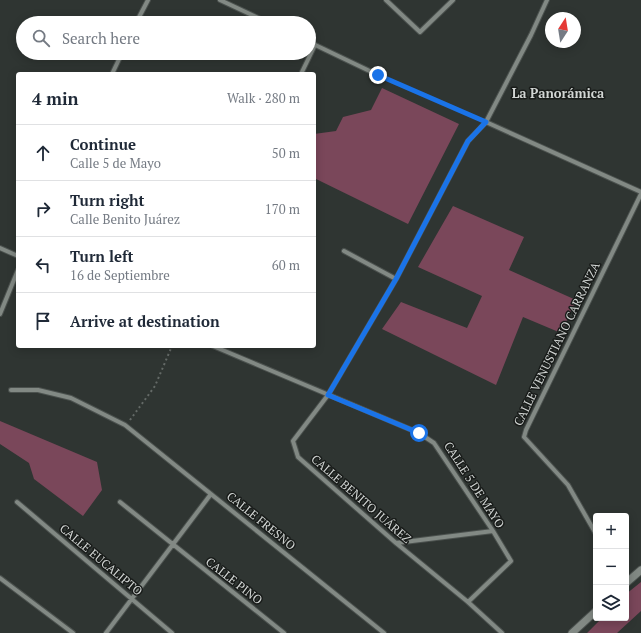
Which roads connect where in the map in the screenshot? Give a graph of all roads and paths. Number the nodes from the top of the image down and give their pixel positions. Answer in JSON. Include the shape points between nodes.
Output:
{"nodes":[{"id":1,"x":148,"y":0,"type":"edge"},
{"id":2,"x":220,"y":0,"type":"edge"},
{"id":3,"x":386,"y":0,"type":"edge"},
{"id":4,"x":453,"y":0,"type":"edge"},
{"id":5,"x":547,"y":0,"type":"edge"},
{"id":6,"x":140,"y":16,"type":"edge"},
{"id":7,"x":254,"y":16,"type":"edge"},
{"id":8,"x":316,"y":44,"type":"edge"},
{"id":9,"x":119,"y":60,"type":"edge"},
{"id":10,"x":308,"y":60,"type":"edge"},
{"id":11,"x":113,"y":72,"type":"edge"},
{"id":12,"x":302,"y":72,"type":"edge"},
{"id":13,"x":378,"y":75,"type":"joint"},
{"id":14,"x":486,"y":122,"type":"junction"},
{"id":15,"x":641,"y":193,"type":"edge"},
{"id":16,"x":0,"y":248,"type":"edge"},
{"id":17,"x":344,"y":252,"type":"dead end"},
{"id":18,"x":16,"y":255,"type":"edge"},
{"id":19,"x":16,"y":275,"type":"edge"},
{"id":20,"x":396,"y":279,"type":"junction"},
{"id":21,"x":0,"y":314,"type":"edge"},
{"id":22,"x":171,"y":348,"type":"edge"},
{"id":23,"x":218,"y":348,"type":"edge"},
{"id":24,"x":11,"y":390,"type":"dead end"},
{"id":25,"x":328,"y":395,"type":"junction"},
{"id":26,"x":125,"y":426,"type":"junction"},
{"id":27,"x":211,"y":494,"type":"junction"},
{"id":28,"x":17,"y":502,"type":"dead end"},
{"id":29,"x":120,"y":502,"type":"dead end"},
{"id":30,"x":593,"y":529,"type":"edge"},
{"id":31,"x":493,"y":531,"type":"junction"},
{"id":32,"x":396,"y":543,"type":"junction"},
{"id":33,"x":172,"y":545,"type":"junction"},
{"id":34,"x":641,"y":570,"type":"edge"},
{"id":35,"x":0,"y":578,"type":"edge"},
{"id":36,"x":629,"y":580,"type":"edge"},
{"id":37,"x":133,"y":599,"type":"junction"},
{"id":38,"x":468,"y":602,"type":"junction"},
{"id":39,"x":593,"y":614,"type":"edge"},
{"id":40,"x":73,"y":633,"type":"edge"},
{"id":41,"x":106,"y":633,"type":"edge"},
{"id":42,"x":172,"y":633,"type":"edge"},
{"id":43,"x":284,"y":633,"type":"edge"},
{"id":44,"x":384,"y":633,"type":"edge"},
{"id":45,"x":502,"y":633,"type":"edge"},
{"id":46,"x":572,"y":633,"type":"edge"}],
"edges":[{"from":1,"to":6,"type":"street"},
{"from":2,"to":7,"type":"street"},
{"from":3,"to":4,"type":"street","via":[[420,32]]},
{"from":5,"to":14,"type":"street","name":"CALLE BENITO JUÁREZ"},
{"from":8,"to":13,"type":"street"},
{"from":9,"to":11,"type":"street"},
{"from":10,"to":12,"type":"street"},
{"from":13,"to":14,"type":"path"},
{"from":14,"to":15,"type":"street"},
{"from":14,"to":20,"type":"street","name":"CALLE BENITO JUÁREZ","via":[[468,141]]},
{"from":15,"to":30,"type":"street","name":"CALLE VENUSTIANO CARRANZA","via":[[524,437],[568,485]]},
{"from":16,"to":18,"type":"street"},
{"from":17,"to":20,"type":"street"},
{"from":19,"to":21,"type":"street"},
{"from":20,"to":25,"type":"street","name":"CALLE BENITO JUÁREZ"},
{"from":22,"to":26,"type":"path","via":[[155,386]]},
{"from":23,"to":25,"type":"street","name":"CALLE 5 DE MAYO"},
{"from":24,"to":26,"type":"street","name":"CALLE FRESNO","via":[[38,390],[71,398]]},
{"from":25,"to":31,"type":"street","name":"CALLE 5 DE MAYO","via":[[419,433],[434,443]]},
{"from":25,"to":32,"type":"street","name":"CALLE BENITO JUÁREZ","via":[[293,442],[298,457]]},
{"from":26,"to":27,"type":"street","name":"CALLE FRESNO"},
{"from":27,"to":33,"type":"street"},
{"from":27,"to":44,"type":"street","name":"CALLE FRESNO"},
{"from":28,"to":37,"type":"street","name":"CALLE EUCALIPTO"},
{"from":29,"to":33,"type":"street","name":"CALLE PINO"},
{"from":31,"to":32,"type":"street"},
{"from":31,"to":38,"type":"street","name":"CALLE 5 DE MAYO","via":[[511,561]]},
{"from":32,"to":38,"type":"street","name":"CALLE BENITO JUÁREZ"},
{"from":33,"to":37,"type":"street"},
{"from":33,"to":43,"type":"street","name":"CALLE PINO"},
{"from":34,"to":36,"type":"street"},
{"from":35,"to":40,"type":"street"},
{"from":37,"to":41,"type":"street"},
{"from":37,"to":42,"type":"street","name":"CALLE EUCALIPTO"},
{"from":38,"to":45,"type":"street","name":"CALLE BENITO JUÁREZ"},
{"from":39,"to":46,"type":"street"}]}
